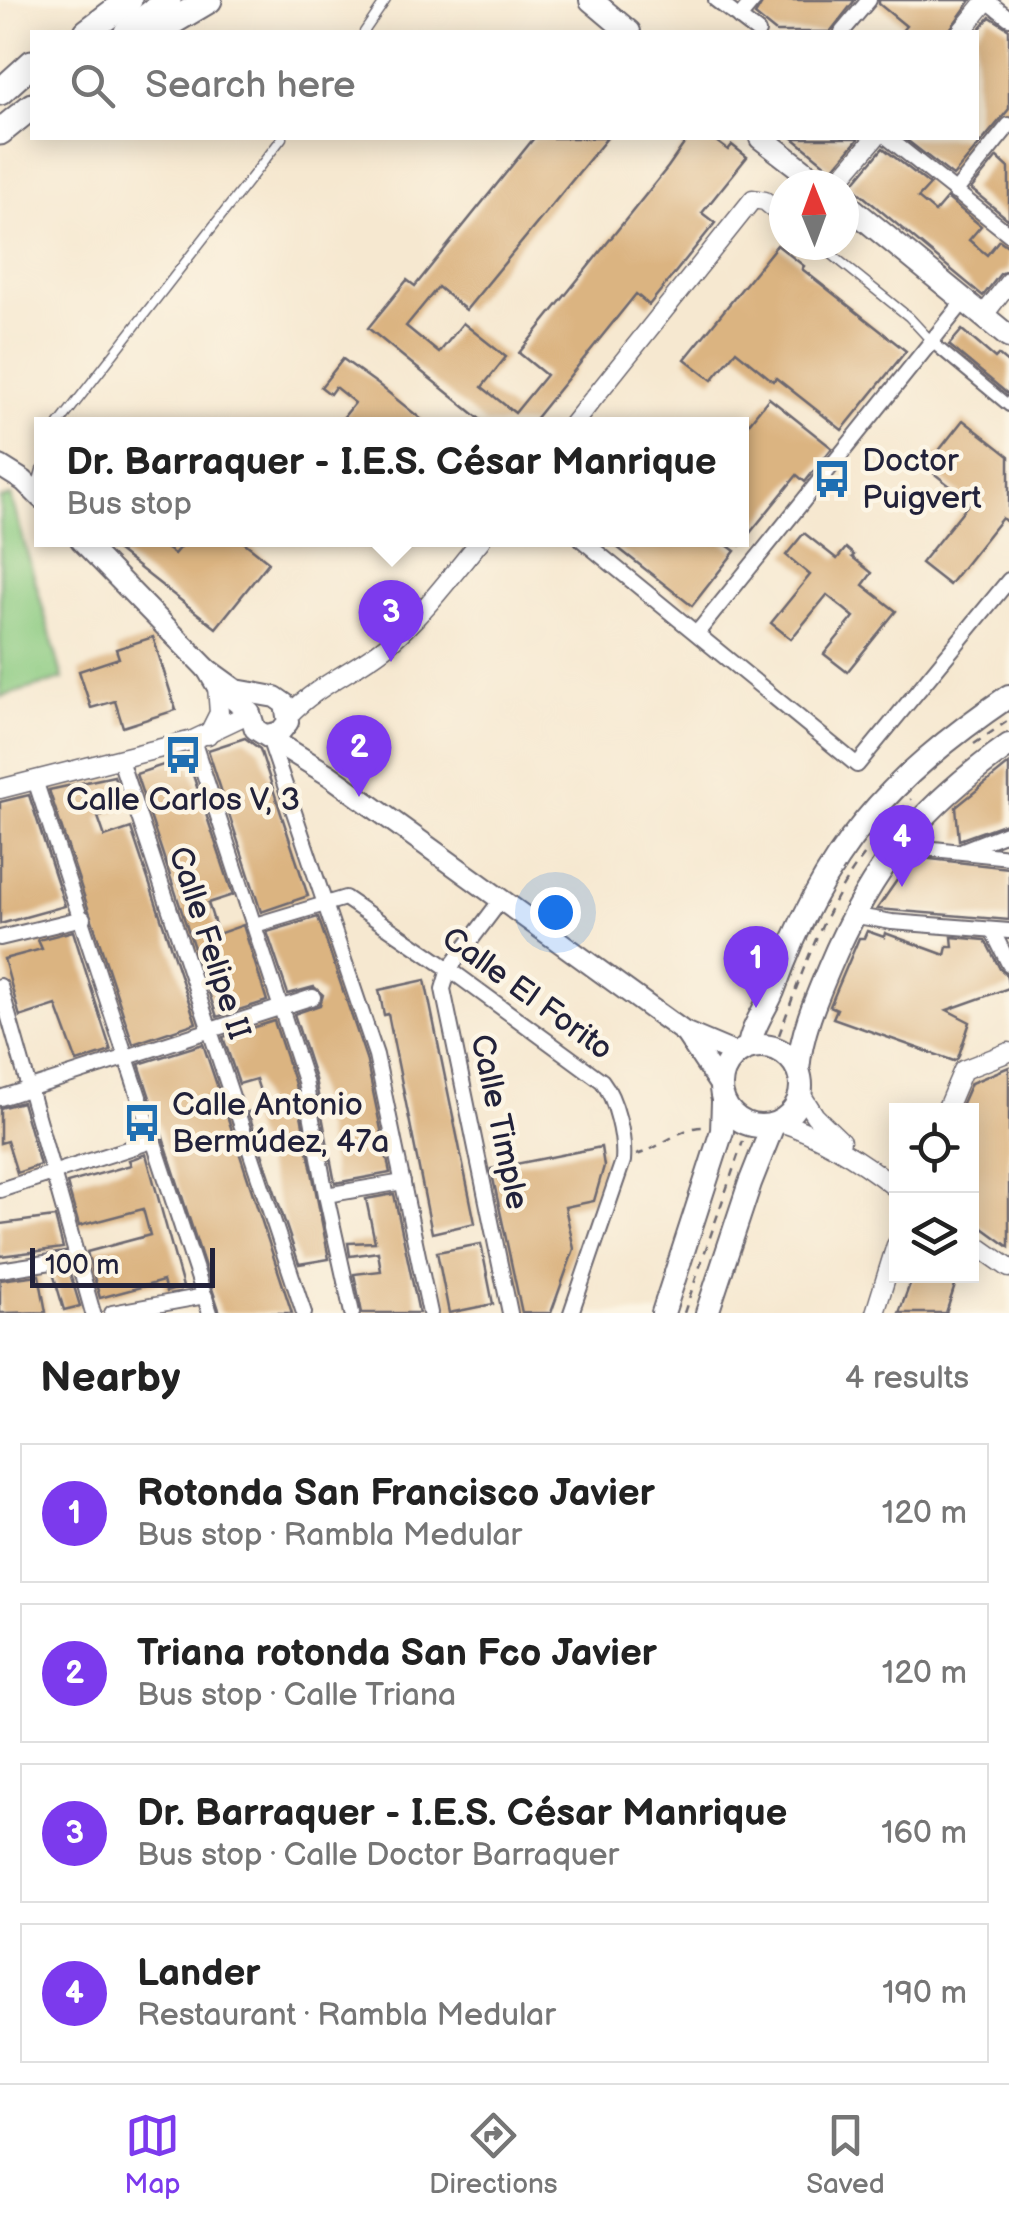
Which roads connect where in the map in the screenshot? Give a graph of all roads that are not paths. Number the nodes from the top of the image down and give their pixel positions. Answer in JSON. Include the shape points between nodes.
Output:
{"nodes":[{"id":1,"x":104,"y":0,"type":"edge"},
{"id":2,"x":130,"y":0,"type":"edge"},
{"id":3,"x":168,"y":0,"type":"edge"},
{"id":4,"x":209,"y":0,"type":"edge"},
{"id":5,"x":386,"y":0,"type":"edge"},
{"id":6,"x":591,"y":0,"type":"edge"},
{"id":7,"x":716,"y":0,"type":"edge"},
{"id":8,"x":754,"y":0,"type":"edge"},
{"id":9,"x":869,"y":0,"type":"edge"},
{"id":10,"x":987,"y":0,"type":"edge"},
{"id":11,"x":739,"y":18,"type":"junction"},
{"id":12,"x":1009,"y":18,"type":"edge"},
{"id":13,"x":70,"y":30,"type":"edge"},
{"id":14,"x":90,"y":30,"type":"edge"},
{"id":15,"x":129,"y":30,"type":"edge"},
{"id":16,"x":159,"y":30,"type":"edge"},
{"id":17,"x":365,"y":30,"type":"edge"},
{"id":18,"x":627,"y":30,"type":"edge"},
{"id":19,"x":755,"y":30,"type":"edge"},
{"id":20,"x":844,"y":30,"type":"edge"},
{"id":21,"x":962,"y":30,"type":"edge"},
{"id":22,"x":30,"y":66,"type":"edge"},
{"id":23,"x":30,"y":75,"type":"edge"},
{"id":24,"x":0,"y":96,"type":"edge"},
{"id":25,"x":30,"y":108,"type":"edge"},
{"id":26,"x":30,"y":123,"type":"edge"},
{"id":27,"x":1009,"y":125,"type":"edge"},
{"id":28,"x":0,"y":132,"type":"edge"},
{"id":29,"x":280,"y":140,"type":"edge"},
{"id":30,"x":764,"y":140,"type":"edge"},
{"id":31,"x":873,"y":140,"type":"edge"},
{"id":32,"x":890,"y":140,"type":"edge"},
{"id":33,"x":0,"y":145,"type":"edge"},
{"id":34,"x":803,"y":170,"type":"edge"},
{"id":35,"x":848,"y":170,"type":"edge"},
{"id":36,"x":955,"y":192,"type":"junction"},
{"id":37,"x":769,"y":205,"type":"edge"},
{"id":38,"x":859,"y":214,"type":"edge"},
{"id":39,"x":1009,"y":234,"type":"edge"},
{"id":40,"x":838,"y":260,"type":"edge"},
{"id":41,"x":1009,"y":282,"type":"edge"},
{"id":42,"x":964,"y":301,"type":"junction"},
{"id":43,"x":984,"y":316,"type":"junction"},
{"id":44,"x":1009,"y":337,"type":"edge"},
{"id":45,"x":933,"y":343,"type":"junction"},
{"id":46,"x":1009,"y":406,"type":"edge"},
{"id":47,"x":64,"y":417,"type":"edge"},
{"id":48,"x":579,"y":417,"type":"edge"},
{"id":49,"x":0,"y":466,"type":"edge"},
{"id":50,"x":34,"y":491,"type":"edge"},
{"id":51,"x":88,"y":547,"type":"edge"},
{"id":52,"x":474,"y":547,"type":"edge"},
{"id":53,"x":591,"y":547,"type":"edge"},
{"id":54,"x":1009,"y":580,"type":"edge"},
{"id":55,"x":697,"y":633,"type":"junction"},
{"id":56,"x":212,"y":677,"type":"junction"},
{"id":57,"x":321,"y":688,"type":"junction"},
{"id":58,"x":270,"y":696,"type":"junction"},
{"id":59,"x":1009,"y":696,"type":"edge"},
{"id":60,"x":288,"y":718,"type":"junction"},
{"id":61,"x":258,"y":726,"type":"junction"},
{"id":62,"x":200,"y":738,"type":"junction"},
{"id":63,"x":1009,"y":745,"type":"edge"},
{"id":64,"x":120,"y":760,"type":"junction"},
{"id":65,"x":328,"y":775,"type":"junction"},
{"id":66,"x":34,"y":780,"type":"junction"},
{"id":67,"x":0,"y":788,"type":"edge"},
{"id":68,"x":1009,"y":832,"type":"edge"},
{"id":69,"x":904,"y":838,"type":"junction"},
{"id":70,"x":957,"y":852,"type":"junction"},
{"id":71,"x":1009,"y":857,"type":"edge"},
{"id":72,"x":501,"y":900,"type":"junction"},
{"id":73,"x":324,"y":902,"type":"junction"},
{"id":74,"x":852,"y":915,"type":"junction"},
{"id":75,"x":82,"y":918,"type":"junction"},
{"id":76,"x":255,"y":925,"type":"junction"},
{"id":77,"x":992,"y":930,"type":"junction"},
{"id":78,"x":1009,"y":931,"type":"edge"},
{"id":79,"x":0,"y":938,"type":"edge"},
{"id":80,"x":1009,"y":964,"type":"edge"},
{"id":81,"x":450,"y":970,"type":"junction"},
{"id":82,"x":0,"y":986,"type":"edge"},
{"id":83,"x":313,"y":997,"type":"dead end"},
{"id":84,"x":280,"y":1007,"type":"junction"},
{"id":85,"x":5,"y":1026,"type":"edge"},
{"id":86,"x":209,"y":1030,"type":"junction"},
{"id":87,"x":684,"y":1032,"type":"junction"},
{"id":88,"x":742,"y":1050,"type":"junction"},
{"id":89,"x":1009,"y":1052,"type":"edge"},
{"id":90,"x":125,"y":1058,"type":"junction"},
{"id":91,"x":798,"y":1070,"type":"junction"},
{"id":92,"x":29,"y":1090,"type":"junction"},
{"id":93,"x":722,"y":1093,"type":"junction"},
{"id":94,"x":801,"y":1094,"type":"junction"},
{"id":95,"x":0,"y":1098,"type":"edge"},
{"id":96,"x":949,"y":1103,"type":"edge"},
{"id":97,"x":776,"y":1124,"type":"junction"},
{"id":98,"x":152,"y":1141,"type":"junction"},
{"id":99,"x":867,"y":1166,"type":"junction"},
{"id":100,"x":52,"y":1172,"type":"junction"},
{"id":101,"x":403,"y":1182,"type":"junction"},
{"id":102,"x":889,"y":1183,"type":"edge"},
{"id":103,"x":0,"y":1190,"type":"edge"},
{"id":104,"x":326,"y":1195,"type":"junction"},
{"id":105,"x":979,"y":1247,"type":"edge"},
{"id":106,"x":77,"y":1258,"type":"junction"},
{"id":107,"x":889,"y":1268,"type":"edge"},
{"id":108,"x":1009,"y":1268,"type":"edge"},
{"id":109,"x":0,"y":1270,"type":"edge"},
{"id":110,"x":205,"y":1296,"type":"junction"},
{"id":111,"x":93,"y":1313,"type":"edge"},
{"id":112,"x":112,"y":1313,"type":"edge"},
{"id":113,"x":210,"y":1313,"type":"edge"},
{"id":114,"x":304,"y":1313,"type":"edge"},
{"id":115,"x":352,"y":1313,"type":"edge"},
{"id":116,"x":430,"y":1313,"type":"edge"},
{"id":117,"x":510,"y":1313,"type":"edge"},
{"id":118,"x":570,"y":1313,"type":"edge"},
{"id":119,"x":663,"y":1313,"type":"edge"},
{"id":120,"x":707,"y":1313,"type":"edge"},
{"id":121,"x":875,"y":1313,"type":"edge"}],
"edges":[{"from":1,"to":13,"type":"highway"},
{"from":2,"to":14,"type":"highway"},
{"from":3,"to":15,"type":"highway"},
{"from":4,"to":16,"type":"highway"},
{"from":5,"to":17,"type":"lane"},
{"from":6,"to":18,"type":"main road"},
{"from":7,"to":11,"type":"street"},
{"from":8,"to":11,"type":"street"},
{"from":9,"to":20,"type":"street"},
{"from":10,"to":12,"type":"street"},
{"from":10,"to":21,"type":"street"},
{"from":11,"to":19,"type":"street"},
{"from":22,"to":24,"type":"highway"},
{"from":23,"to":24,"type":"highway"},
{"from":25,"to":28,"type":"highway"},
{"from":26,"to":33,"type":"highway"},
{"from":27,"to":36,"type":"street"},
{"from":29,"to":47,"type":"lane"},
{"from":30,"to":34,"type":"main road"},
{"from":31,"to":35,"type":"street"},
{"from":32,"to":36,"type":"street"},
{"from":36,"to":39,"type":"street"},
{"from":37,"to":48,"type":"street","via":[[754,199]]},
{"from":38,"to":42,"type":"main road"},
{"from":40,"to":45,"type":"lane"},
{"from":41,"to":43,"type":"street"},
{"from":42,"to":43,"type":"main road"},
{"from":42,"to":45,"type":"street"},
{"from":43,"to":44,"type":"main road"},
{"from":45,"to":46,"type":"street"},
{"from":45,"to":55,"type":"street"},
{"from":49,"to":50,"type":"main road"},
{"from":51,"to":56,"type":"main road"},
{"from":52,"to":57,"type":"street","via":[[384,647]]},
{"from":53,"to":55,"type":"street"},
{"from":54,"to":55,"type":"street","via":[[858,765]]},
{"from":56,"to":58,"type":"main road"},
{"from":56,"to":61,"type":"main road"},
{"from":56,"to":62,"type":"street","via":[[220,713]]},
{"from":57,"to":58,"type":"street","via":[[290,699]]},
{"from":57,"to":60,"type":"street"},
{"from":58,"to":60,"type":"main road","via":[[285,704]]},
{"from":58,"to":61,"type":"main road","via":[[255,702]]},
{"from":59,"to":88,"type":"main road","via":[[912,768],[848,842],[800,922]]},
{"from":60,"to":61,"type":"main road","via":[[280,732]]},
{"from":60,"to":65,"type":"main road","via":[[296,745]]},
{"from":61,"to":62,"type":"street"},
{"from":61,"to":65,"type":"main road"},
{"from":61,"to":73,"type":"street"},
{"from":62,"to":64,"type":"street"},
{"from":62,"to":76,"type":"street"},
{"from":63,"to":69,"type":"main road","via":[[952,788]]},
{"from":64,"to":66,"type":"street"},
{"from":64,"to":86,"type":"street","name":"Calle Felipe II"},
{"from":65,"to":72,"type":"main road"},
{"from":66,"to":67,"type":"street"},
{"from":66,"to":75,"type":"street"},
{"from":68,"to":70,"type":"street"},
{"from":69,"to":70,"type":"street","via":[[915,847]]},
{"from":69,"to":74,"type":"main road"},
{"from":70,"to":71,"type":"street"},
{"from":72,"to":81,"type":"street"},
{"from":72,"to":87,"type":"main road"},
{"from":73,"to":76,"type":"street"},
{"from":73,"to":81,"type":"street","name":"Calle El Forito","via":[[345,898]]},
{"from":73,"to":101,"type":"street","via":[[376,1054]]},
{"from":74,"to":77,"type":"street"},
{"from":74,"to":91,"type":"main road","via":[[800,1042]]},
{"from":75,"to":79,"type":"street"},
{"from":75,"to":90,"type":"street"},
{"from":76,"to":84,"type":"street"},
{"from":77,"to":78,"type":"street"},
{"from":77,"to":80,"type":"street"},
{"from":81,"to":117,"type":"street","name":"Calle Timple","via":[[442,989]]},
{"from":81,"to":118,"type":"street","name":"Calle El Forito","via":[[610,1092],[624,1155]]},
{"from":82,"to":85,"type":"street"},
{"from":83,"to":84,"type":"street"},
{"from":84,"to":86,"type":"street"},
{"from":84,"to":104,"type":"street","via":[[305,1082]]},
{"from":85,"to":92,"type":"street"},
{"from":86,"to":90,"type":"street"},
{"from":86,"to":114,"type":"street","name":"Calle Felipe II"},
{"from":87,"to":88,"type":"main road"},
{"from":87,"to":93,"type":"main road"},
{"from":88,"to":91,"type":"main road","via":[[778,1049]]},
{"from":88,"to":93,"type":"main road","via":[[724,1069]]},
{"from":89,"to":96,"type":"street","via":[[962,1070]]},
{"from":90,"to":92,"type":"street"},
{"from":90,"to":98,"type":"street"},
{"from":91,"to":94,"type":"main road"},
{"from":92,"to":95,"type":"street"},
{"from":92,"to":100,"type":"street"},
{"from":93,"to":97,"type":"main road","via":[[738,1119]]},
{"from":93,"to":119,"type":"main road","via":[[722,1131]]},
{"from":94,"to":97,"type":"main road"},
{"from":94,"to":99,"type":"street"},
{"from":97,"to":99,"type":"street","via":[[806,1129]]},
{"from":97,"to":120,"type":"main road"},
{"from":98,"to":100,"type":"street"},
{"from":98,"to":110,"type":"street"},
{"from":99,"to":102,"type":"street"},
{"from":100,"to":103,"type":"street"},
{"from":100,"to":106,"type":"street"},
{"from":101,"to":104,"type":"street"},
{"from":101,"to":116,"type":"street"},
{"from":104,"to":115,"type":"street"},
{"from":105,"to":108,"type":"street"},
{"from":106,"to":109,"type":"street"},
{"from":106,"to":111,"type":"street"},
{"from":107,"to":121,"type":"street"},
{"from":110,"to":112,"type":"street"},
{"from":110,"to":113,"type":"street"}]}
